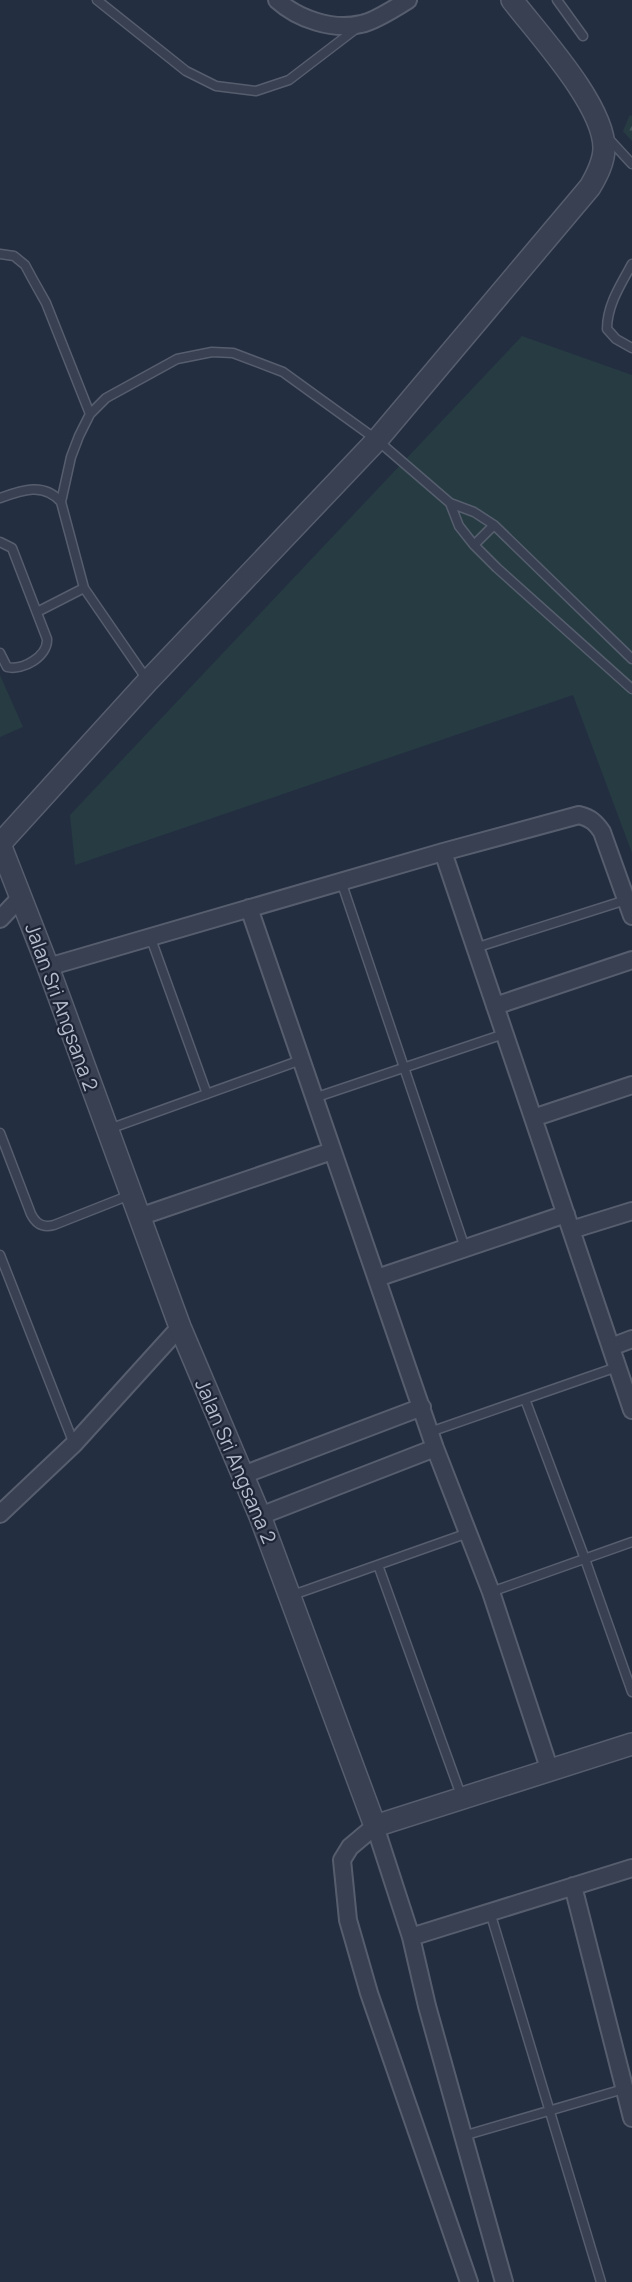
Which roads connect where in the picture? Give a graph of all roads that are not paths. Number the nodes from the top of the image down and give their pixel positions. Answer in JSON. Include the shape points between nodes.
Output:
{"nodes":[{"id":1,"x":97,"y":0,"type":"edge"},
{"id":2,"x":277,"y":0,"type":"edge"},
{"id":3,"x":408,"y":0,"type":"edge"},
{"id":4,"x":512,"y":0,"type":"edge"},
{"id":5,"x":557,"y":0,"type":"edge"},
{"id":6,"x":362,"y":24,"type":"junction"},
{"id":7,"x":584,"y":36,"type":"dead end"},
{"id":8,"x":603,"y":133,"type":"junction"},
{"id":9,"x":632,"y":164,"type":"edge"},
{"id":10,"x":0,"y":254,"type":"edge"},
{"id":11,"x":632,"y":264,"type":"edge"},
{"id":12,"x":632,"y":348,"type":"edge"},
{"id":13,"x":90,"y":414,"type":"junction"},
{"id":14,"x":377,"y":440,"type":"junction"},
{"id":15,"x":0,"y":498,"type":"edge"},
{"id":16,"x":61,"y":502,"type":"junction"},
{"id":17,"x":450,"y":503,"type":"junction"},
{"id":18,"x":494,"y":525,"type":"junction"},
{"id":19,"x":0,"y":542,"type":"edge"},
{"id":20,"x":474,"y":545,"type":"junction"},
{"id":21,"x":84,"y":588,"type":"junction"},
{"id":22,"x":38,"y":612,"type":"junction"},
{"id":23,"x":0,"y":653,"type":"edge"},
{"id":24,"x":632,"y":659,"type":"edge"},
{"id":25,"x":148,"y":681,"type":"junction"},
{"id":26,"x":632,"y":689,"type":"edge"},
{"id":27,"x":0,"y":844,"type":"edge"},
{"id":28,"x":443,"y":852,"type":"junction"},
{"id":29,"x":341,"y":881,"type":"junction"},
{"id":30,"x":21,"y":897,"type":"junction"},
{"id":31,"x":249,"y":908,"type":"junction"},
{"id":32,"x":629,"y":908,"type":"edge"},
{"id":33,"x":0,"y":919,"type":"edge"},
{"id":34,"x":150,"y":936,"type":"junction"},
{"id":35,"x":475,"y":948,"type":"junction"},
{"id":36,"x":632,"y":960,"type":"edge"},
{"id":37,"x":48,"y":967,"type":"junction"},
{"id":38,"x":495,"y":1006,"type":"junction"},
{"id":39,"x":504,"y":1034,"type":"junction"},
{"id":40,"x":301,"y":1060,"type":"junction"},
{"id":41,"x":404,"y":1068,"type":"junction"},
{"id":42,"x":632,"y":1084,"type":"edge"},
{"id":43,"x":207,"y":1094,"type":"junction"},
{"id":44,"x":314,"y":1098,"type":"junction"},
{"id":45,"x":533,"y":1118,"type":"junction"},
{"id":46,"x":107,"y":1129,"type":"junction"},
{"id":47,"x":0,"y":1133,"type":"edge"},
{"id":48,"x":332,"y":1151,"type":"junction"},
{"id":49,"x":131,"y":1195,"type":"junction"},
{"id":50,"x":632,"y":1211,"type":"edge"},
{"id":51,"x":139,"y":1217,"type":"junction"},
{"id":52,"x":568,"y":1222,"type":"junction"},
{"id":53,"x":465,"y":1248,"type":"junction"},
{"id":54,"x":0,"y":1257,"type":"edge"},
{"id":55,"x":377,"y":1278,"type":"junction"},
{"id":56,"x":180,"y":1327,"type":"junction"},
{"id":57,"x":632,"y":1339,"type":"edge"},
{"id":58,"x":611,"y":1347,"type":"junction"},
{"id":59,"x":617,"y":1367,"type":"junction"},
{"id":60,"x":525,"y":1399,"type":"junction"},
{"id":61,"x":422,"y":1407,"type":"junction"},
{"id":62,"x":632,"y":1410,"type":"edge"},
{"id":63,"x":433,"y":1440,"type":"junction"},
{"id":64,"x":74,"y":1444,"type":"junction"},
{"id":65,"x":243,"y":1475,"type":"junction"},
{"id":66,"x":0,"y":1514,"type":"edge"},
{"id":67,"x":260,"y":1516,"type":"junction"},
{"id":68,"x":468,"y":1533,"type":"junction"},
{"id":69,"x":632,"y":1542,"type":"edge"},
{"id":70,"x":585,"y":1559,"type":"junction"},
{"id":71,"x":378,"y":1565,"type":"junction"},
{"id":72,"x":491,"y":1592,"type":"junction"},
{"id":73,"x":290,"y":1596,"type":"junction"},
{"id":74,"x":632,"y":1692,"type":"edge"},
{"id":75,"x":632,"y":1744,"type":"edge"},
{"id":76,"x":550,"y":1772,"type":"junction"},
{"id":77,"x":462,"y":1798,"type":"junction"},
{"id":78,"x":375,"y":1826,"type":"junction"},
{"id":79,"x":632,"y":1868,"type":"edge"},
{"id":80,"x":573,"y":1886,"type":"junction"},
{"id":81,"x":490,"y":1912,"type":"junction"},
{"id":82,"x":411,"y":1937,"type":"junction"},
{"id":83,"x":628,"y":2087,"type":"edge"},
{"id":84,"x":550,"y":2111,"type":"junction"},
{"id":85,"x":632,"y":2118,"type":"edge"},
{"id":86,"x":463,"y":2136,"type":"junction"},
{"id":87,"x":469,"y":2282,"type":"edge"},
{"id":88,"x":504,"y":2282,"type":"edge"},
{"id":89,"x":601,"y":2282,"type":"edge"}],
"edges":[{"from":1,"to":6,"type":"lane","via":[[186,71],[216,86],[256,91],[290,80]]},
{"from":2,"to":6,"type":"street","via":[[307,19],[335,26]]},
{"from":3,"to":6,"type":"street"},
{"from":4,"to":8,"type":"street","via":[[584,94]]},
{"from":5,"to":7,"type":"lane"},
{"from":8,"to":9,"type":"lane"},
{"from":8,"to":14,"type":"street","via":[[602,164],[590,187]]},
{"from":10,"to":13,"type":"lane","via":[[14,256],[25,265],[46,303]]},
{"from":11,"to":12,"type":"lane","via":[[615,296],[607,329]]},
{"from":13,"to":14,"type":"lane","via":[[106,398],[177,360],[212,352],[233,353],[283,372]]},
{"from":13,"to":16,"type":"lane","via":[[71,457]]},
{"from":14,"to":17,"type":"lane"},
{"from":14,"to":25,"type":"street"},
{"from":15,"to":16,"type":"lane","via":[[36,488],[55,495]]},
{"from":16,"to":21,"type":"lane"},
{"from":17,"to":18,"type":"lane"},
{"from":17,"to":20,"type":"lane","via":[[459,526]]},
{"from":18,"to":20,"type":"lane"},
{"from":18,"to":24,"type":"lane"},
{"from":19,"to":22,"type":"lane","via":[[12,548]]},
{"from":20,"to":26,"type":"lane"},
{"from":21,"to":22,"type":"lane"},
{"from":21,"to":25,"type":"lane"},
{"from":22,"to":23,"type":"lane","via":[[48,645],[41,656],[15,668],[7,667]]},
{"from":25,"to":27,"type":"street"},
{"from":27,"to":30,"type":"street","name":"Jalan Sri Angsana 2"},
{"from":28,"to":29,"type":"street"},
{"from":28,"to":32,"type":"street","via":[[579,815],[588,817],[602,832]]},
{"from":28,"to":35,"type":"street"},
{"from":29,"to":31,"type":"street"},
{"from":29,"to":41,"type":"lane"},
{"from":30,"to":33,"type":"street"},
{"from":30,"to":37,"type":"street","name":"Jalan Sri Angsana 2"},
{"from":31,"to":34,"type":"street"},
{"from":31,"to":40,"type":"street"},
{"from":32,"to":35,"type":"lane"},
{"from":34,"to":37,"type":"street"},
{"from":34,"to":43,"type":"lane"},
{"from":35,"to":38,"type":"street"},
{"from":36,"to":38,"type":"street"},
{"from":37,"to":46,"type":"street","name":"Jalan Sri Angsana 2"},
{"from":38,"to":39,"type":"street"},
{"from":39,"to":41,"type":"lane"},
{"from":39,"to":45,"type":"street"},
{"from":40,"to":43,"type":"lane"},
{"from":40,"to":44,"type":"street"},
{"from":41,"to":44,"type":"lane"},
{"from":41,"to":53,"type":"lane"},
{"from":42,"to":45,"type":"street"},
{"from":43,"to":46,"type":"lane"},
{"from":44,"to":48,"type":"street"},
{"from":45,"to":52,"type":"street"},
{"from":46,"to":49,"type":"street","name":"Jalan Sri Angsana 2"},
{"from":47,"to":49,"type":"lane","via":[[31,1215],[40,1226],[54,1225]]},
{"from":48,"to":51,"type":"street"},
{"from":48,"to":55,"type":"street"},
{"from":49,"to":51,"type":"street","name":"Jalan Sri Angsana 2"},
{"from":50,"to":52,"type":"street"},
{"from":51,"to":56,"type":"street","name":"Jalan Sri Angsana 2"},
{"from":52,"to":53,"type":"street"},
{"from":52,"to":58,"type":"street"},
{"from":53,"to":55,"type":"street"},
{"from":54,"to":64,"type":"lane"},
{"from":55,"to":61,"type":"street"},
{"from":56,"to":64,"type":"street"},
{"from":56,"to":65,"type":"street","name":"Jalan Sri Angsana 2"},
{"from":57,"to":58,"type":"street"},
{"from":58,"to":59,"type":"street"},
{"from":59,"to":60,"type":"lane"},
{"from":59,"to":62,"type":"street"},
{"from":60,"to":63,"type":"lane"},
{"from":60,"to":70,"type":"lane"},
{"from":61,"to":63,"type":"street"},
{"from":61,"to":65,"type":"street"},
{"from":63,"to":67,"type":"street"},
{"from":63,"to":68,"type":"street"},
{"from":64,"to":66,"type":"street"},
{"from":65,"to":67,"type":"street","name":"Jalan Sri Angsana 2"},
{"from":67,"to":73,"type":"street","name":"Jalan Sri Angsana 2"},
{"from":68,"to":71,"type":"lane"},
{"from":68,"to":72,"type":"street"},
{"from":69,"to":70,"type":"lane"},
{"from":70,"to":72,"type":"lane"},
{"from":70,"to":74,"type":"lane"},
{"from":71,"to":73,"type":"lane"},
{"from":71,"to":77,"type":"lane"},
{"from":72,"to":76,"type":"street"},
{"from":73,"to":78,"type":"street","name":"Jalan Sri Angsana 2"},
{"from":75,"to":76,"type":"street"},
{"from":76,"to":77,"type":"street"},
{"from":77,"to":78,"type":"street"},
{"from":78,"to":82,"type":"street"},
{"from":78,"to":87,"type":"street","via":[[350,1847],[342,1860],[348,1920],[369,1993]]},
{"from":79,"to":80,"type":"street"},
{"from":80,"to":81,"type":"street"},
{"from":80,"to":83,"type":"street"},
{"from":81,"to":82,"type":"street"},
{"from":81,"to":84,"type":"lane"},
{"from":82,"to":86,"type":"street"},
{"from":83,"to":84,"type":"lane"},
{"from":83,"to":85,"type":"street"},
{"from":84,"to":86,"type":"lane"},
{"from":84,"to":89,"type":"lane"},
{"from":86,"to":88,"type":"street"}]}
